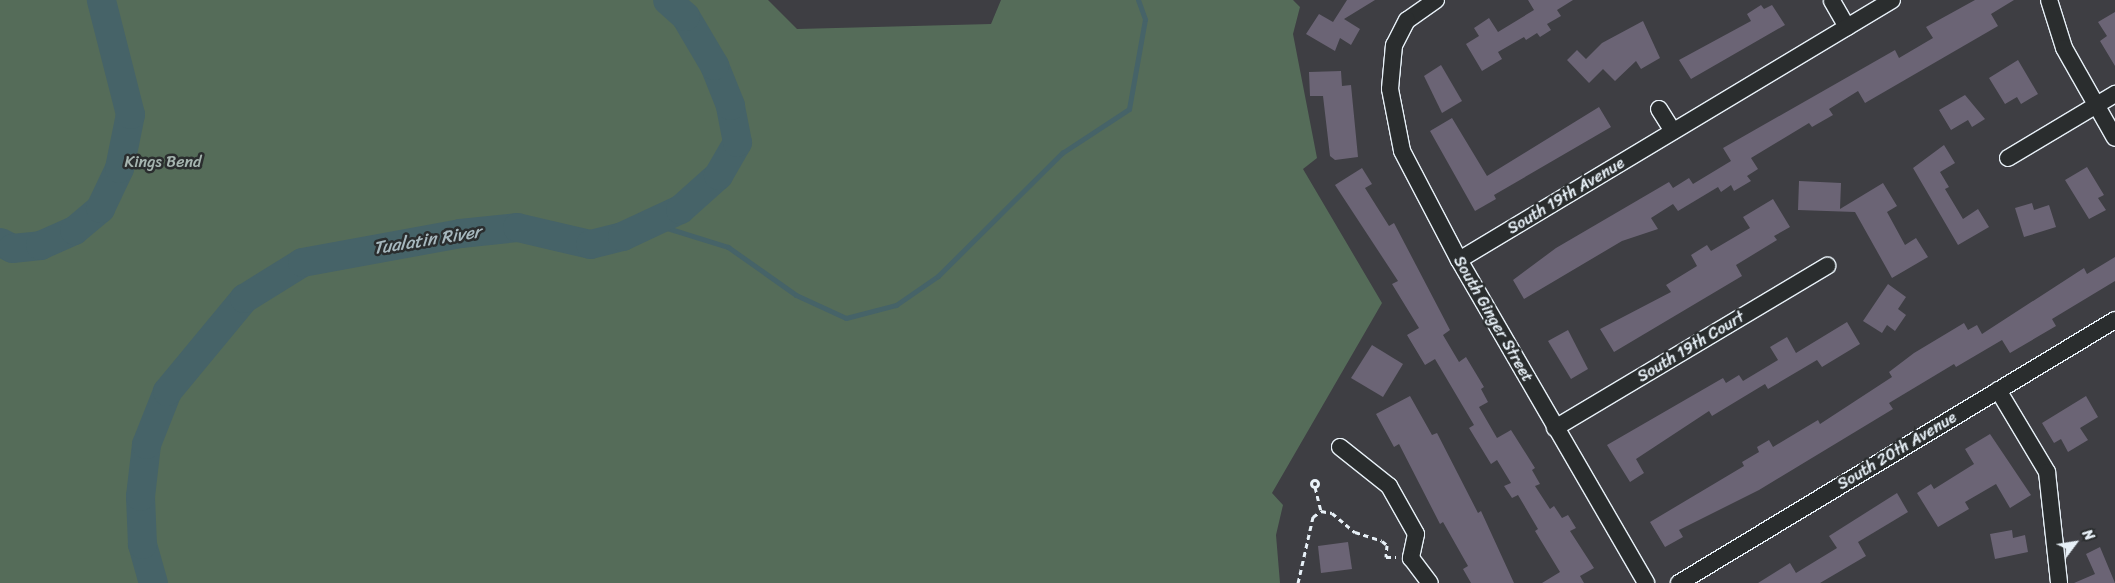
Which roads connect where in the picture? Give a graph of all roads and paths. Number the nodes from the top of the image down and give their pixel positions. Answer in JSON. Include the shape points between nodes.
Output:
{"nodes":[{"id":1,"x":1436,"y":0,"type":"edge"},
{"id":2,"x":1892,"y":0,"type":"edge"},
{"id":3,"x":2050,"y":0,"type":"edge"},
{"id":4,"x":1832,"y":1,"type":"edge"},
{"id":5,"x":1847,"y":27,"type":"junction"},
{"id":6,"x":2115,"y":94,"type":"edge"},
{"id":7,"x":2096,"y":105,"type":"junction"},
{"id":8,"x":1659,"y":109,"type":"dead end"},
{"id":9,"x":1672,"y":131,"type":"junction"},
{"id":10,"x":2115,"y":138,"type":"edge"},
{"id":11,"x":2008,"y":158,"type":"dead end"},
{"id":12,"x":1458,"y":260,"type":"junction"},
{"id":13,"x":1827,"y":266,"type":"dead end"},
{"id":14,"x":2115,"y":320,"type":"edge"},
{"id":15,"x":1998,"y":390,"type":"junction"},
{"id":16,"x":1555,"y":428,"type":"junction"},
{"id":17,"x":1340,"y":447,"type":"dead end"},
{"id":18,"x":1315,"y":487,"type":"dead end"},
{"id":19,"x":1321,"y":511,"type":"junction"},
{"id":20,"x":1386,"y":557,"type":"dead end"},
{"id":21,"x":1298,"y":583,"type":"edge"},
{"id":22,"x":1430,"y":583,"type":"edge"},
{"id":23,"x":1646,"y":583,"type":"edge"},
{"id":24,"x":1679,"y":583,"type":"edge"},
{"id":25,"x":2058,"y":583,"type":"edge"}],
"edges":[{"from":1,"to":12,"type":"street","name":"South Ginger Street","via":[[1408,20],[1398,39],[1390,89],[1402,151]]},
{"from":2,"to":5,"type":"street","name":"South 19th Avenue"},
{"from":3,"to":7,"type":"street","via":[[2064,48]]},
{"from":4,"to":5,"type":"street"},
{"from":5,"to":9,"type":"street","name":"South 19th Avenue"},
{"from":6,"to":7,"type":"street"},
{"from":7,"to":10,"type":"street"},
{"from":7,"to":11,"type":"street"},
{"from":8,"to":9,"type":"street"},
{"from":9,"to":12,"type":"street","name":"South 19th Avenue"},
{"from":12,"to":16,"type":"street","name":"South Ginger Street"},
{"from":13,"to":16,"type":"street","name":"South 19th Court"},
{"from":14,"to":15,"type":"street","name":"South 20th Avenue"},
{"from":15,"to":24,"type":"street","name":"South 20th Avenue"},
{"from":15,"to":25,"type":"street","via":[[2047,472]]},
{"from":16,"to":23,"type":"street","name":"South Ginger Street"},
{"from":17,"to":22,"type":"street","via":[[1392,492],[1416,534],[1411,558]]},
{"from":18,"to":19,"type":"path"},
{"from":19,"to":20,"type":"path","via":[[1387,545]]},
{"from":19,"to":21,"type":"path","via":[[1313,517]]}]}
